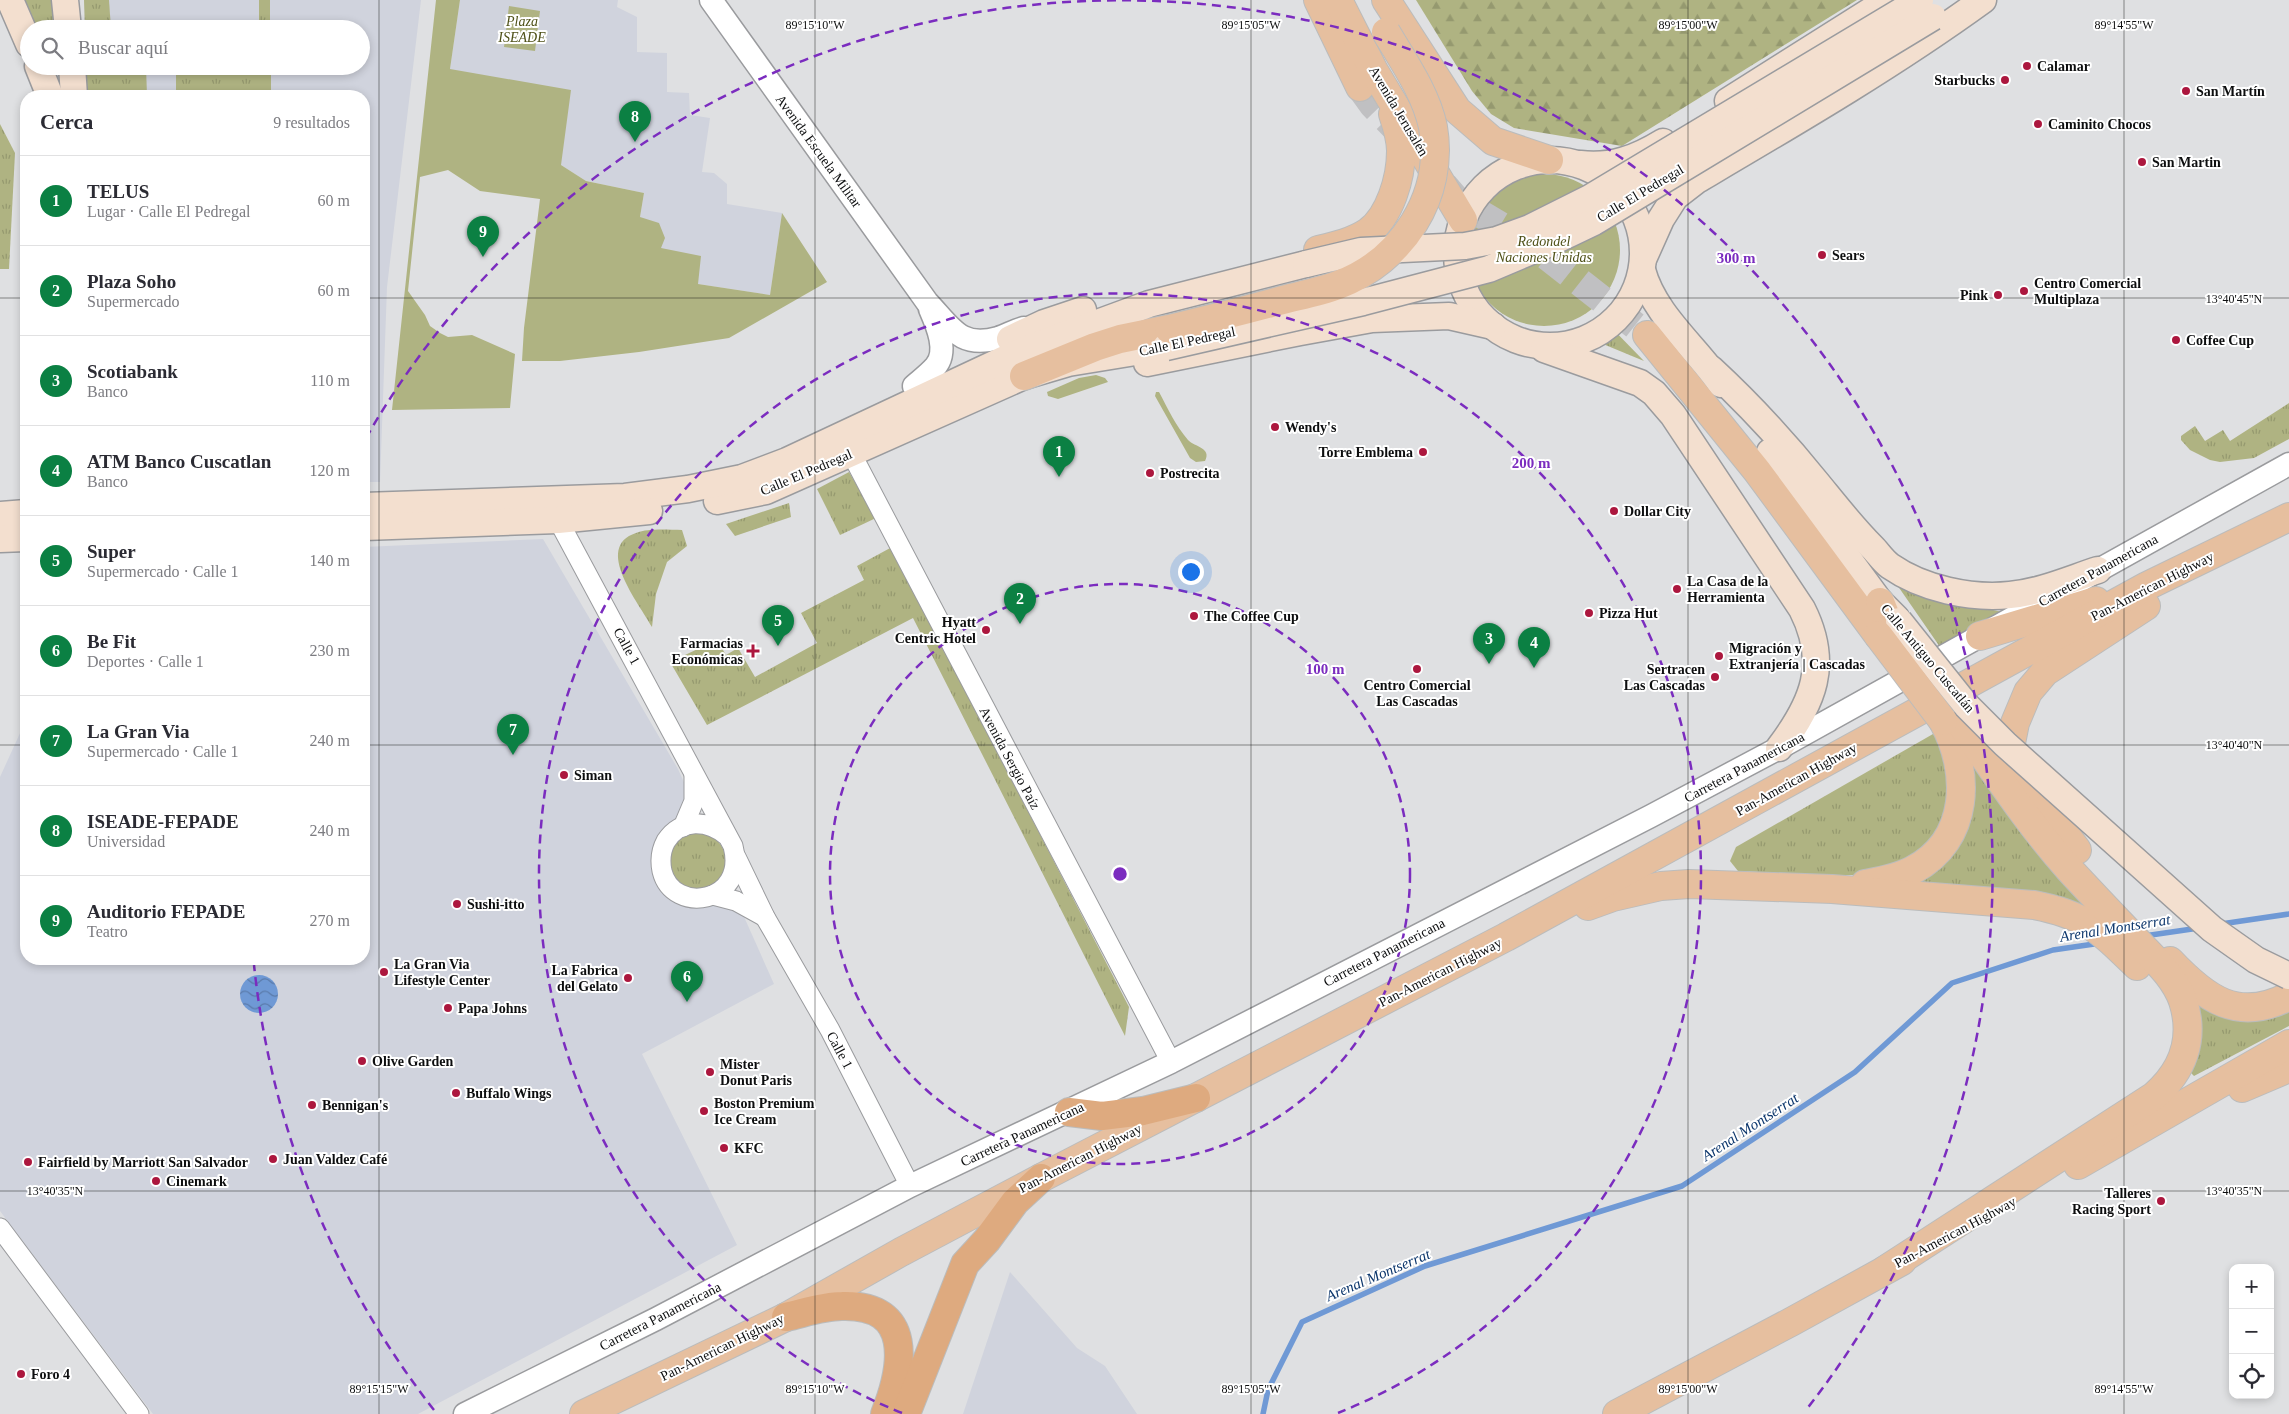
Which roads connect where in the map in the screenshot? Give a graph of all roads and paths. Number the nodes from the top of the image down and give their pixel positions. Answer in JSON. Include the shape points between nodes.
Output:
{"nodes":[{"id":1,"x":10,"y":0,"type":"edge"},
{"id":2,"x":65,"y":0,"type":"edge"},
{"id":3,"x":711,"y":0,"type":"edge"},
{"id":4,"x":1318,"y":0,"type":"edge"},
{"id":5,"x":1338,"y":0,"type":"edge"},
{"id":6,"x":1368,"y":0,"type":"edge"},
{"id":7,"x":1386,"y":0,"type":"edge"},
{"id":8,"x":1888,"y":0,"type":"edge"},
{"id":9,"x":1961,"y":0,"type":"edge"},
{"id":10,"x":1983,"y":0,"type":"edge"},
{"id":11,"x":1926,"y":9,"type":"edge"},
{"id":12,"x":67,"y":20,"type":"edge"},
{"id":13,"x":20,"y":23,"type":"edge"},
{"id":14,"x":42,"y":75,"type":"edge"},
{"id":15,"x":73,"y":75,"type":"edge"},
{"id":16,"x":1367,"y":79,"type":"junction"},
{"id":17,"x":48,"y":90,"type":"edge"},
{"id":18,"x":74,"y":90,"type":"edge"},
{"id":19,"x":1558,"y":161,"type":"junction"},
{"id":20,"x":1461,"y":232,"type":"junction"},
{"id":21,"x":1302,"y":254,"type":"junction"},
{"id":22,"x":1643,"y":264,"type":"junction"},
{"id":23,"x":927,"y":302,"type":"junction"},
{"id":24,"x":1044,"y":323,"type":"junction"},
{"id":25,"x":1493,"y":326,"type":"junction"},
{"id":26,"x":1647,"y":335,"type":"tunnel mouth"},
{"id":27,"x":1167,"y":338,"type":"junction"},
{"id":28,"x":1525,"y":342,"type":"junction"},
{"id":29,"x":1711,"y":369,"type":"junction"},
{"id":30,"x":1024,"y":376,"type":"junction"},
{"id":31,"x":914,"y":386,"type":"junction"},
{"id":32,"x":805,"y":452,"type":"junction"},
{"id":33,"x":851,"y":453,"type":"junction"},
{"id":34,"x":2289,"y":464,"type":"edge"},
{"id":35,"x":370,"y":506,"type":"edge"},
{"id":36,"x":20,"y":514,"type":"edge"},
{"id":37,"x":0,"y":515,"type":"edge"},
{"id":38,"x":2289,"y":517,"type":"edge"},
{"id":39,"x":558,"y":520,"type":"junction"},
{"id":40,"x":370,"y":527,"type":"edge"},
{"id":41,"x":2257,"y":534,"type":"junction"},
{"id":42,"x":20,"y":538,"type":"edge"},
{"id":43,"x":0,"y":539,"type":"edge"},
{"id":44,"x":2098,"y":570,"type":"junction"},
{"id":45,"x":2147,"y":586,"type":"junction"},
{"id":46,"x":1887,"y":621,"type":"junction"},
{"id":47,"x":1980,"y":636,"type":"junction"},
{"id":48,"x":1948,"y":718,"type":"junction"},
{"id":49,"x":1779,"y":748,"type":"junction"},
{"id":50,"x":694,"y":773,"type":"junction"},
{"id":51,"x":682,"y":827,"type":"junction"},
{"id":52,"x":726,"y":836,"type":"junction"},
{"id":53,"x":736,"y":857,"type":"junction"},
{"id":54,"x":1832,"y":889,"type":"junction"},
{"id":55,"x":713,"y":896,"type":"junction"},
{"id":56,"x":764,"y":917,"type":"junction"},
{"id":57,"x":2104,"y":920,"type":"junction"},
{"id":58,"x":1506,"y":937,"type":"junction"},
{"id":59,"x":2147,"y":955,"type":"junction"},
{"id":60,"x":2289,"y":976,"type":"edge"},
{"id":61,"x":2289,"y":996,"type":"edge"},
{"id":62,"x":2289,"y":1044,"type":"edge"},
{"id":63,"x":1171,"y":1062,"type":"junction"},
{"id":64,"x":2289,"y":1068,"type":"edge"},
{"id":65,"x":1196,"y":1098,"type":"junction"},
{"id":66,"x":1069,"y":1112,"type":"junction"},
{"id":67,"x":1041,"y":1178,"type":"junction"},
{"id":68,"x":2051,"y":1180,"type":"junction"},
{"id":69,"x":910,"y":1186,"type":"junction"},
{"id":70,"x":0,"y":1228,"type":"edge"},
{"id":71,"x":1886,"y":1270,"type":"junction"},
{"id":72,"x":786,"y":1317,"type":"junction"},
{"id":73,"x":915,"y":1406,"type":"edge"},
{"id":74,"x":139,"y":1414,"type":"edge"},
{"id":75,"x":465,"y":1414,"type":"edge"},
{"id":76,"x":584,"y":1414,"type":"edge"},
{"id":77,"x":885,"y":1414,"type":"edge"},
{"id":78,"x":1617,"y":1414,"type":"edge"}],
"edges":[{"from":1,"to":13,"type":"main road"},
{"from":2,"to":12,"type":"main road"},
{"from":3,"to":23,"type":"street","name":"Avenida Escuela Militar"},
{"from":4,"to":16,"type":"main road"},
{"from":5,"to":16,"type":"main road","name":"Avenida Jerusalén"},
{"from":6,"to":27,"type":"main road","bridge":true,"via":[[1422,97],[1433,126],[1433,175],[1430,191],[1416,223],[1393,251],[1339,285]]},
{"from":7,"to":19,"type":"main road","via":[[1457,110],[1492,141]]},
{"from":8,"to":19,"type":"main road","via":[[1647,152],[1614,164],[1594,166]]},
{"from":9,"to":11,"type":"main road","name":"Calle El Pedregal"},
{"from":10,"to":22,"type":"main road","via":[[1842,95],[1697,180],[1675,197],[1661,219]]},
{"from":11,"to":27,"type":"main road","name":"Calle El Pedregal","bridge":true,"via":[[1594,222],[1540,248],[1489,269],[1362,302]]},
{"from":11,"to":32,"type":"main road","name":"Calle El Pedregal","bridge":true,"via":[[1590,198],[1530,228],[1497,240],[1465,246],[1386,249],[1335,256],[1149,304],[1024,350]]},
{"from":14,"to":17,"type":"main road"},
{"from":15,"to":18,"type":"main road"},
{"from":16,"to":20,"type":"main road","name":"Avenida Jerusalén"},
{"from":16,"to":21,"type":"main road","via":[[1392,110],[1400,142],[1393,193],[1383,214],[1369,231],[1346,243]]},
{"from":19,"to":20,"type":"main road","via":[[1525,163],[1497,177],[1479,193]]},
{"from":19,"to":22,"type":"main road","via":[[1600,174],[1626,198],[1639,223]]},
{"from":20,"to":21,"type":"main road","via":[[1434,241],[1363,245]]},
{"from":20,"to":25,"type":"main road","via":[[1459,269],[1466,293],[1475,308]]},
{"from":21,"to":24,"type":"main road","via":[[1140,291]]},
{"from":22,"to":28,"type":"main road","via":[[1637,287],[1613,322],[1584,339],[1559,345]]},
{"from":22,"to":29,"type":"main road","name":"Calle Antiguo Cuscatlán","via":[[1655,299]]},
{"from":23,"to":24,"type":"street","name":"Avenida Escuela Militar","via":[[963,338],[975,342],[999,338]]},
{"from":23,"to":31,"type":"street","name":"Avenida Escuela Militar","via":[[940,335],[939,361]]},
{"from":24,"to":31,"type":"main road"},
{"from":25,"to":28,"type":"main road"},
{"from":25,"to":30,"type":"main road","name":"Calle El Pedregal","via":[[1449,316],[1372,319],[1165,361]]},
{"from":26,"to":46,"type":"main road","via":[[1757,471]]},
{"from":27,"to":30,"type":"main road","via":[[1095,347]]},
{"from":28,"to":49,"type":"main road","via":[[1640,383],[1654,393],[1674,415],[1802,609],[1813,638],[1814,684],[1803,715]]},
{"from":29,"to":44,"type":"main road","via":[[1748,403],[1850,524],[1889,565],[1912,579],[1970,594],[2010,595]]},
{"from":29,"to":46,"type":"main road","name":"Calle Antiguo Cuscatlán"},
{"from":30,"to":33,"type":"main road","name":"Calle El Pedregal"},
{"from":31,"to":32,"type":"main road","via":[[839,425]]},
{"from":32,"to":35,"type":"main road","name":"Calle El Pedregal","via":[[742,478],[688,490],[625,496]]},
{"from":33,"to":39,"type":"main road","name":"Calle El Pedregal","via":[[766,491],[682,507]]},
{"from":33,"to":63,"type":"street","name":"Avenida Sergio Paíz"},
{"from":34,"to":44,"type":"street","name":"Carretera Panamericana"},
{"from":36,"to":37,"type":"main road"},
{"from":38,"to":41,"type":"main road","name":"Pan-American Highway"},
{"from":39,"to":40,"type":"main road","name":"Calle El Pedregal"},
{"from":39,"to":50,"type":"street","name":"Calle 1"},
{"from":41,"to":45,"type":"main road","name":"Pan-American Highway"},
{"from":41,"to":59,"type":"main road","via":[[2056,664],[2036,682],[2021,705],[2015,723],[2011,743],[2014,766],[2092,870]]},
{"from":42,"to":43,"type":"main road"},
{"from":44,"to":47,"type":"street","name":"Carretera Panamericana"},
{"from":45,"to":47,"type":"main road"},
{"from":45,"to":58,"type":"main road","name":"Pan-American Highway"},
{"from":46,"to":48,"type":"main road","bridge":true},
{"from":46,"to":60,"type":"main road","name":"Calle Antiguo Cuscatlán","bridge":true,"via":[[2005,744],[2212,929],[2256,960]]},
{"from":47,"to":49,"type":"street","name":"Carretera Panamericana"},
{"from":48,"to":54,"type":"main road","via":[[1962,782],[1959,814],[1945,843],[1912,871],[1881,881]]},
{"from":48,"to":57,"type":"main road","via":[[2069,868]]},
{"from":49,"to":63,"type":"street","name":"Carretera Panamericana"},
{"from":50,"to":51,"type":"street","name":"Calle 1","via":[[694,801]]},
{"from":50,"to":52,"type":"street","name":"Calle 1"},
{"from":51,"to":52,"type":"street","via":[[710,825]]},
{"from":51,"to":55,"type":"street","name":"Calle 1","via":[[663,847],[663,875],[678,893],[701,898]]},
{"from":52,"to":53,"type":"street","name":"Calle 1"},
{"from":53,"to":55,"type":"street","via":[[731,880]]},
{"from":53,"to":56,"type":"street","name":"Calle 1"},
{"from":54,"to":57,"type":"main road","via":[[2034,905],[2082,920]]},
{"from":54,"to":58,"type":"main road","via":[[1661,886],[1613,897]]},
{"from":55,"to":56,"type":"street","name":"Calle 1","via":[[736,901]]},
{"from":56,"to":69,"type":"street","name":"Calle 1","via":[[830,1030]]},
{"from":57,"to":59,"type":"main road"},
{"from":58,"to":65,"type":"main road","name":"Pan-American Highway"},
{"from":59,"to":61,"type":"main road","via":[[2226,1004],[2245,1009],[2260,1008]]},
{"from":59,"to":71,"type":"main road","via":[[2166,972],[2178,990],[2187,1018],[2186,1050],[2171,1080],[2154,1096]]},
{"from":62,"to":68,"type":"main road","name":"Pan-American Highway"},
{"from":63,"to":66,"type":"street","name":"Carretera Panamericana"},
{"from":64,"to":68,"type":"main road","via":[[2178,1117]]},
{"from":65,"to":66,"type":"highway","via":[[1143,1111],[1102,1116]]},
{"from":65,"to":67,"type":"main road","name":"Pan-American Highway"},
{"from":66,"to":69,"type":"street","name":"Carretera Panamericana"},
{"from":67,"to":72,"type":"main road","name":"Pan-American Highway"},
{"from":67,"to":73,"type":"highway","via":[[1015,1202],[987,1240]]},
{"from":68,"to":71,"type":"main road","name":"Pan-American Highway"},
{"from":69,"to":75,"type":"street","name":"Carretera Panamericana","via":[[656,1320]]},
{"from":70,"to":74,"type":"street"},
{"from":71,"to":78,"type":"main road","name":"Pan-American Highway"},
{"from":72,"to":76,"type":"main road","name":"Pan-American Highway"},
{"from":72,"to":77,"type":"highway","via":[[840,1306],[862,1307],[880,1314],[891,1324],[898,1338],[899,1351],[894,1390]]}]}
